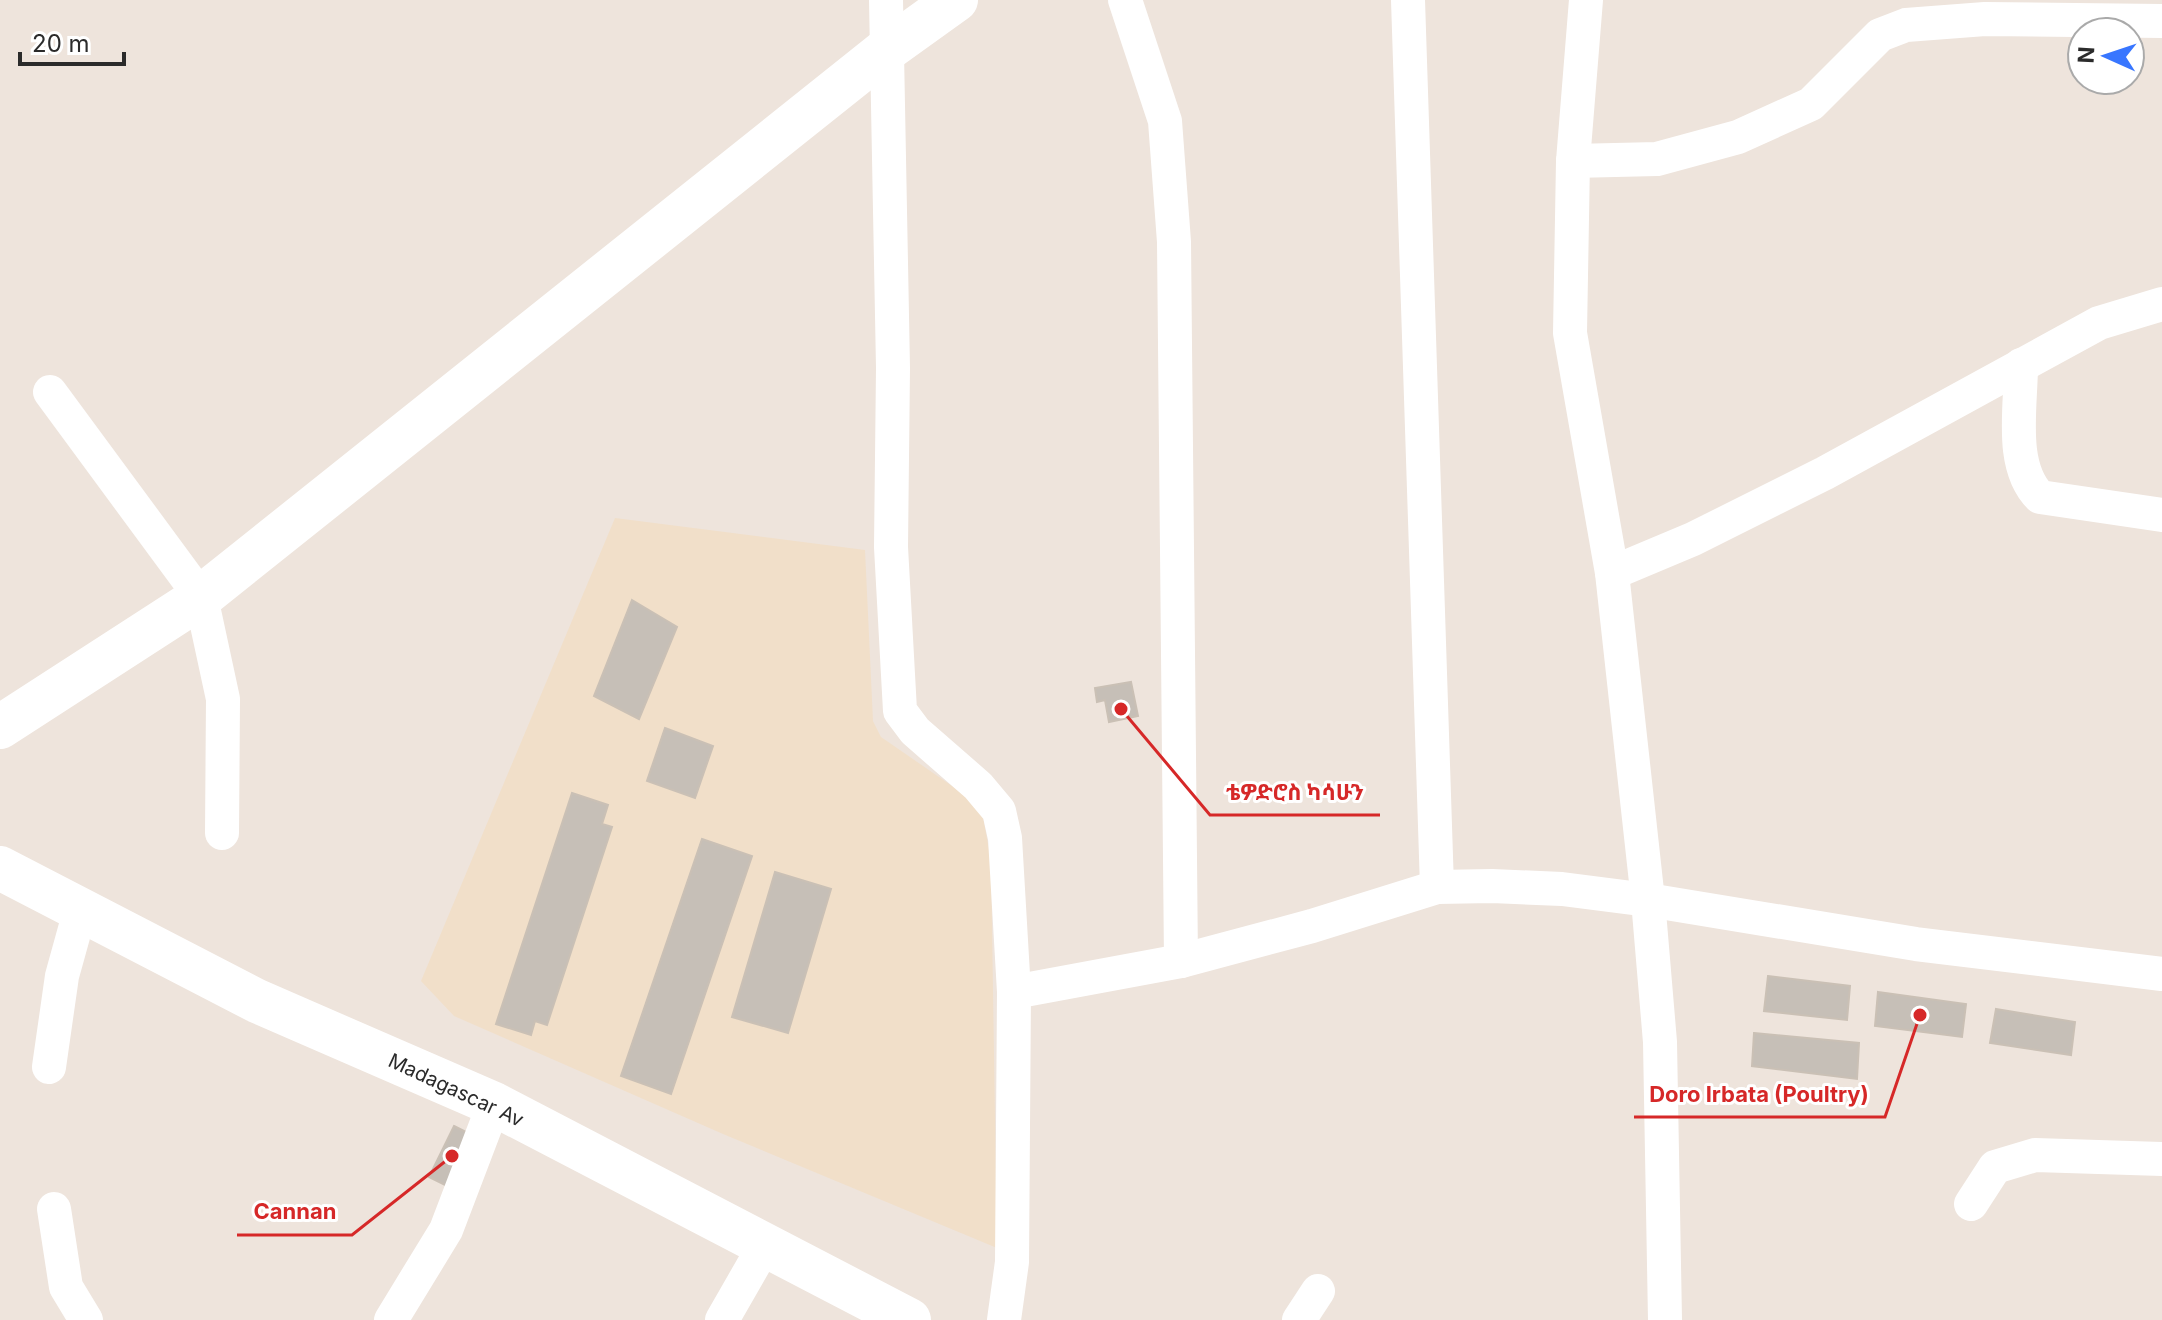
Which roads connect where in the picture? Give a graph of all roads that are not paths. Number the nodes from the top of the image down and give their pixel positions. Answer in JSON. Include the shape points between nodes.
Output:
{"nodes":[{"id":1,"x":886,"y":0,"type":"edge"},
{"id":2,"x":956,"y":0,"type":"edge"},
{"id":3,"x":1125,"y":0,"type":"edge"},
{"id":4,"x":1408,"y":0,"type":"edge"},
{"id":5,"x":1586,"y":0,"type":"edge"},
{"id":6,"x":1985,"y":10,"type":"edge"},
{"id":7,"x":2162,"y":21,"type":"edge"},
{"id":8,"x":885,"y":51,"type":"junction"},
{"id":9,"x":1573,"y":161,"type":"junction"},
{"id":10,"x":2162,"y":304,"type":"edge"},
{"id":11,"x":2021,"y":365,"type":"junction"},
{"id":12,"x":50,"y":392,"type":"dead end"},
{"id":13,"x":2162,"y":515,"type":"edge"},
{"id":14,"x":1612,"y":573,"type":"junction"},
{"id":15,"x":201,"y":597,"type":"junction"},
{"id":16,"x":0,"y":727,"type":"edge"},
{"id":17,"x":222,"y":833,"type":"dead end"},
{"id":18,"x":0,"y":868,"type":"edge"},
{"id":19,"x":1437,"y":887,"type":"junction"},
{"id":20,"x":1648,"y":900,"type":"junction"},
{"id":21,"x":80,"y":911,"type":"junction"},
{"id":22,"x":1181,"y":961,"type":"junction"},
{"id":23,"x":2162,"y":974,"type":"edge"},
{"id":24,"x":1014,"y":992,"type":"junction"},
{"id":25,"x":49,"y":1067,"type":"dead end"},
{"id":26,"x":494,"y":1104,"type":"junction"},
{"id":27,"x":2162,"y":1159,"type":"edge"},
{"id":28,"x":1971,"y":1204,"type":"dead end"},
{"id":29,"x":54,"y":1209,"type":"dead end"},
{"id":30,"x":765,"y":1245,"type":"junction"},
{"id":31,"x":1318,"y":1291,"type":"dead end"},
{"id":32,"x":86,"y":1320,"type":"edge"},
{"id":33,"x":391,"y":1320,"type":"edge"},
{"id":34,"x":722,"y":1320,"type":"edge"},
{"id":35,"x":909,"y":1320,"type":"edge"},
{"id":36,"x":1004,"y":1320,"type":"edge"},
{"id":37,"x":1299,"y":1320,"type":"edge"},
{"id":38,"x":1665,"y":1320,"type":"edge"}],
"edges":[{"from":1,"to":8,"type":"street"},
{"from":2,"to":8,"type":"main road"},
{"from":3,"to":22,"type":"street","via":[[1165,121],[1170,157]]},
{"from":4,"to":19,"type":"street"},
{"from":5,"to":9,"type":"street"},
{"from":6,"to":7,"type":"street"},
{"from":6,"to":9,"type":"street","via":[[1893,28],[1811,104],[1738,137],[1657,159]]},
{"from":8,"to":15,"type":"main road"},
{"from":8,"to":24,"type":"street","via":[[893,368],[891,547],[900,711],[999,811]]},
{"from":9,"to":14,"type":"street","via":[[1570,333]]},
{"from":10,"to":11,"type":"street","via":[[2099,323]]},
{"from":11,"to":13,"type":"street","via":[[2021,466],[2027,484],[2040,497]]},
{"from":11,"to":14,"type":"street","via":[[1825,473]]},
{"from":12,"to":15,"type":"street"},
{"from":14,"to":20,"type":"street"},
{"from":15,"to":16,"type":"main road"},
{"from":15,"to":17,"type":"street","via":[[223,699]]},
{"from":18,"to":21,"type":"main road","name":"Madagascar Av"},
{"from":19,"to":20,"type":"street","via":[[1562,889]]},
{"from":19,"to":22,"type":"street"},
{"from":20,"to":23,"type":"street","via":[[1916,944]]},
{"from":20,"to":38,"type":"street","via":[[1660,1042]]},
{"from":21,"to":25,"type":"street","via":[[62,976]]},
{"from":21,"to":26,"type":"main road","name":"Madagascar Av","via":[[257,1001]]},
{"from":22,"to":24,"type":"street"},
{"from":24,"to":36,"type":"street","via":[[1012,1262]]},
{"from":26,"to":30,"type":"main road","name":"Madagascar Av"},
{"from":26,"to":33,"type":"street","via":[[446,1230]]},
{"from":27,"to":28,"type":"street","via":[[2035,1155],[1995,1167]]},
{"from":29,"to":32,"type":"street","via":[[66,1287]]},
{"from":30,"to":34,"type":"street"},
{"from":30,"to":35,"type":"main road","name":"Madagascar Av"},
{"from":31,"to":37,"type":"street"}]}
